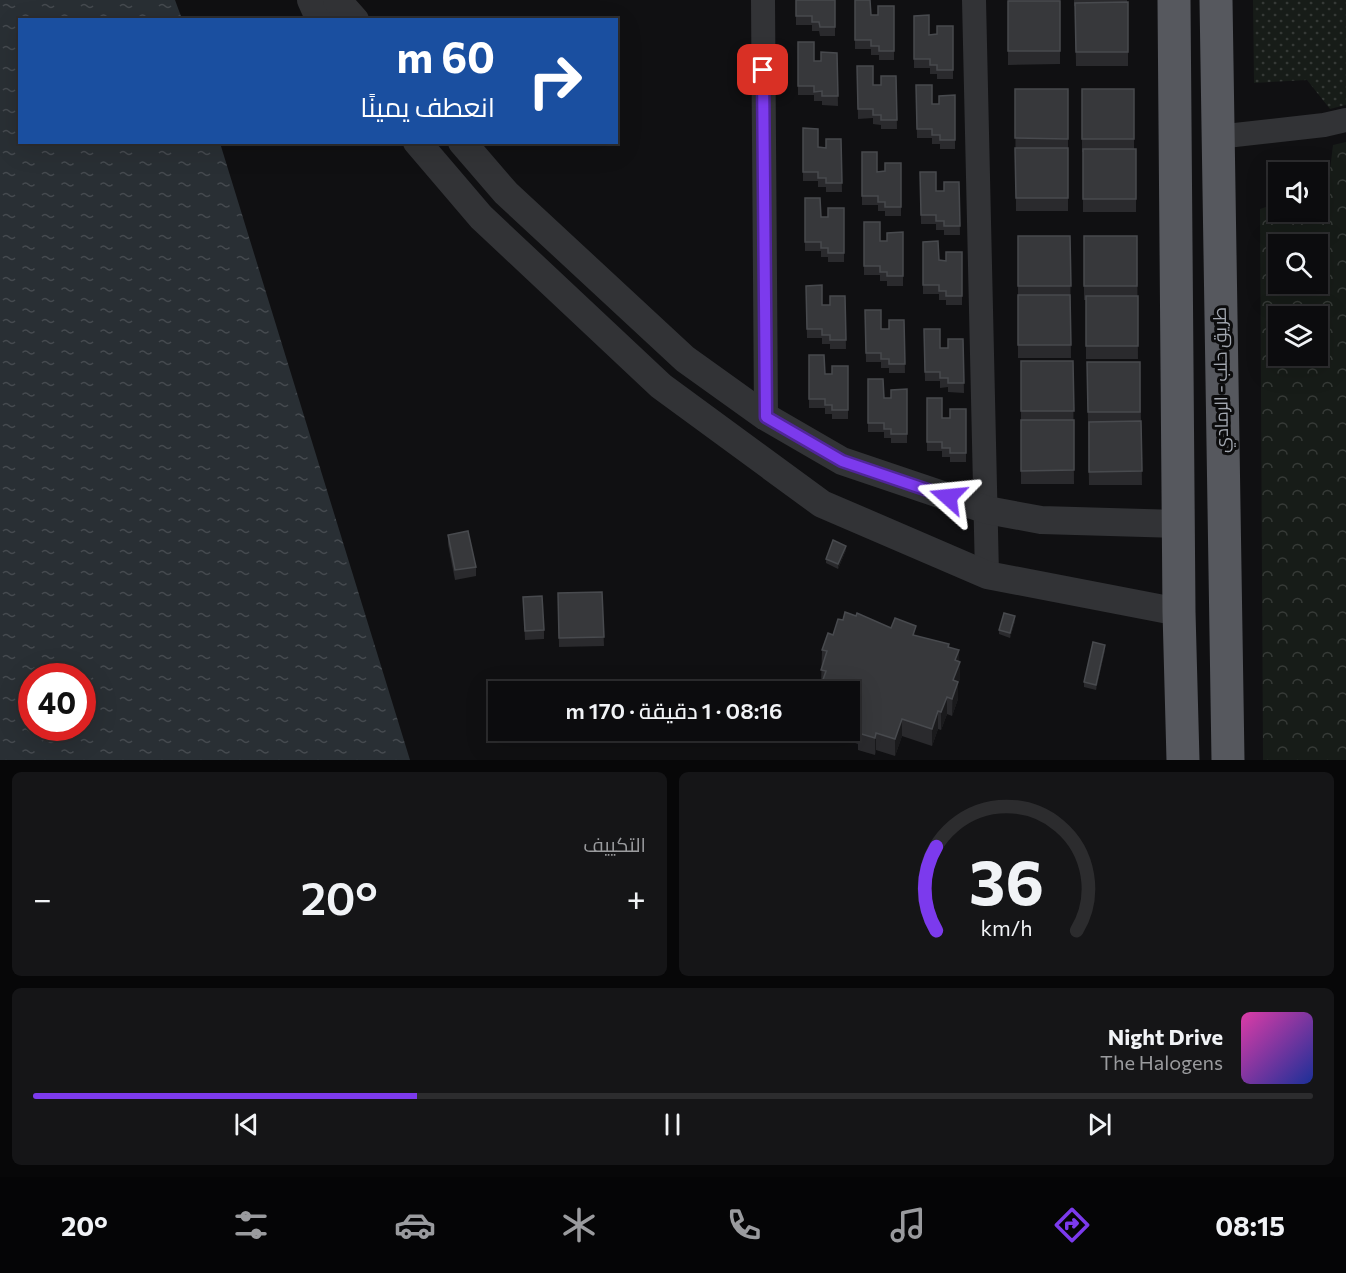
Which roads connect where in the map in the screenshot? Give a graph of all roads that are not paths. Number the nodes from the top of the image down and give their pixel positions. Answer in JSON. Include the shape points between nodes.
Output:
{"nodes":[{"id":1,"x":311,"y":0,"type":"edge"},
{"id":2,"x":337,"y":0,"type":"edge"},
{"id":3,"x":763,"y":0,"type":"edge"},
{"id":4,"x":974,"y":0,"type":"edge"},
{"id":5,"x":1174,"y":0,"type":"edge"},
{"id":6,"x":1216,"y":0,"type":"edge"},
{"id":7,"x":319,"y":18,"type":"edge"},
{"id":8,"x":353,"y":18,"type":"edge"},
{"id":9,"x":1346,"y":120,"type":"edge"},
{"id":10,"x":1217,"y":137,"type":"junction"},
{"id":11,"x":419,"y":144,"type":"edge"},
{"id":12,"x":464,"y":144,"type":"edge"},
{"id":13,"x":766,"y":417,"type":"junction"},
{"id":14,"x":987,"y":510,"type":"junction"},
{"id":15,"x":1179,"y":524,"type":"junction"},
{"id":16,"x":987,"y":575,"type":"junction"},
{"id":17,"x":1179,"y":612,"type":"junction"},
{"id":18,"x":1184,"y":760,"type":"edge"},
{"id":19,"x":1228,"y":760,"type":"edge"}],
"edges":[{"from":1,"to":7,"type":"street"},
{"from":2,"to":8,"type":"street"},
{"from":3,"to":13,"type":"street"},
{"from":4,"to":14,"type":"street"},
{"from":5,"to":15,"type":"highway"},
{"from":6,"to":10,"type":"highway","name":"طريق حلب - الرمادي"},
{"from":9,"to":10,"type":"street"},
{"from":10,"to":19,"type":"highway","name":"طريق حلب - الرمادي"},
{"from":11,"to":16,"type":"street","via":[[481,218],[661,386],[822,504]]},
{"from":12,"to":13,"type":"street","via":[[506,193],[685,359]]},
{"from":13,"to":14,"type":"street","via":[[842,461]]},
{"from":14,"to":15,"type":"street","via":[[1041,520]]},
{"from":14,"to":16,"type":"street"},
{"from":15,"to":17,"type":"highway"},
{"from":16,"to":17,"type":"street"},
{"from":17,"to":18,"type":"highway"}]}
